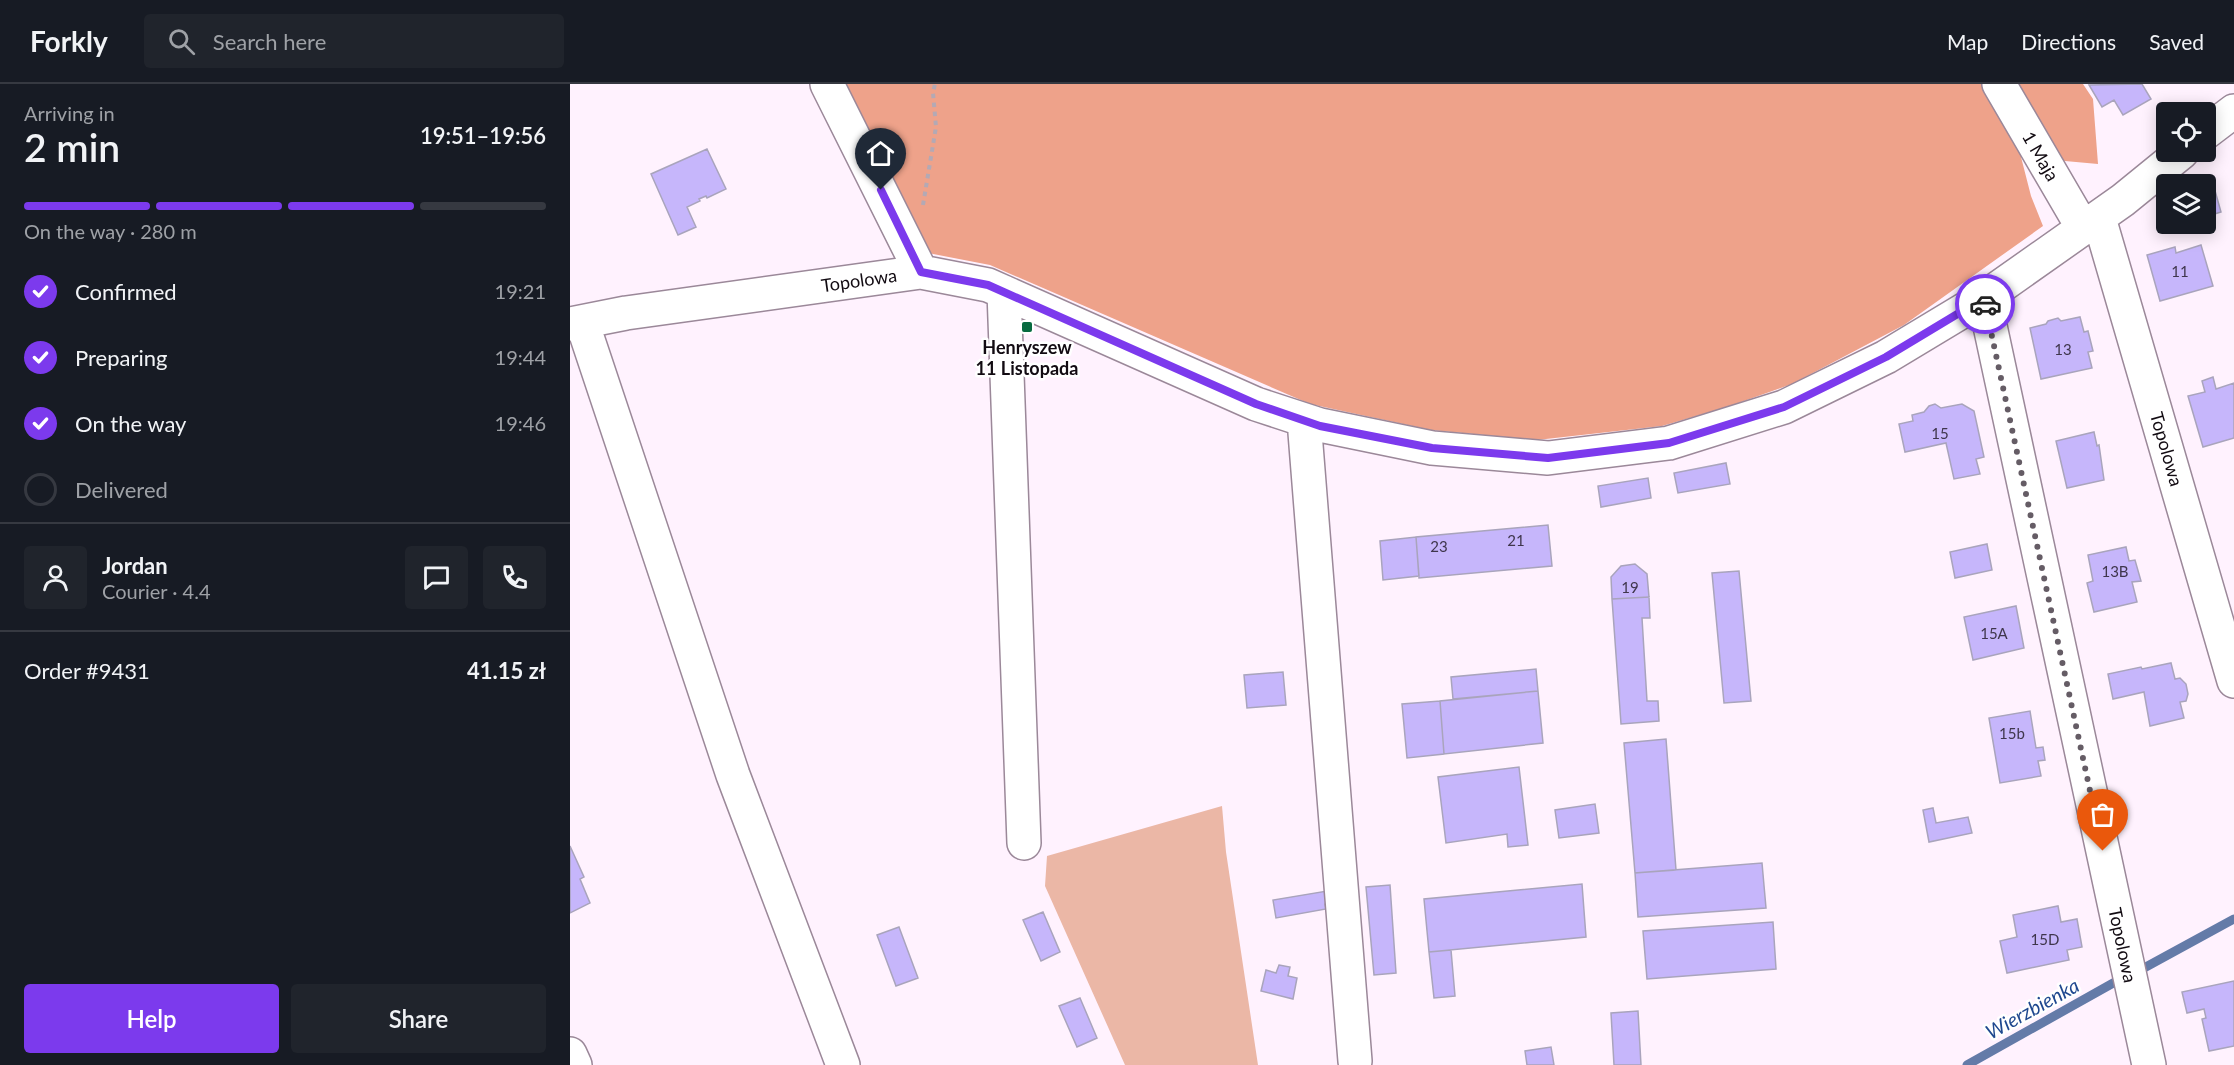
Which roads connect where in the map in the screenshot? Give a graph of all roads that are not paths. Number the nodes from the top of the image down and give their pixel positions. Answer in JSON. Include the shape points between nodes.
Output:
{"nodes":[{"id":1,"x":827,"y":84,"type":"edge"},
{"id":2,"x":1999,"y":84,"type":"edge"},
{"id":3,"x":2234,"y":111,"type":"edge"},
{"id":4,"x":2216,"y":125,"type":"edge"},
{"id":5,"x":2170,"y":162,"type":"edge"},
{"id":6,"x":2091,"y":223,"type":"junction"},
{"id":7,"x":917,"y":263,"type":"junction"},
{"id":8,"x":1004,"y":292,"type":"junction"},
{"id":9,"x":1984,"y":298,"type":"junction"},
{"id":10,"x":576,"y":323,"type":"edge"},
{"id":11,"x":1304,"y":420,"type":"junction"},
{"id":12,"x":2234,"y":681,"type":"edge"},
{"id":13,"x":1024,"y":843,"type":"dead end"},
{"id":14,"x":570,"y":1054,"type":"edge"},
{"id":15,"x":1355,"y":1061,"type":"dead end"},
{"id":16,"x":575,"y":1065,"type":"edge"},
{"id":17,"x":843,"y":1065,"type":"edge"},
{"id":18,"x":2149,"y":1065,"type":"edge"}],
"edges":[{"from":1,"to":7,"type":"street"},
{"from":2,"to":6,"type":"street","name":"1 Maja"},
{"from":3,"to":4,"type":"street"},
{"from":5,"to":6,"type":"street","name":"Topolowa"},
{"from":6,"to":9,"type":"street","name":"Topolowa"},
{"from":6,"to":12,"type":"street","name":"Topolowa"},
{"from":7,"to":8,"type":"street","name":"Topolowa"},
{"from":7,"to":10,"type":"street","name":"Topolowa"},
{"from":8,"to":11,"type":"street","name":"Topolowa","via":[[1256,404]]},
{"from":8,"to":13,"type":"street"},
{"from":9,"to":11,"type":"street","name":"Topolowa","via":[[1886,357],[1784,407],[1669,443],[1548,458],[1432,448]]},
{"from":9,"to":18,"type":"street","name":"Topolowa"},
{"from":10,"to":17,"type":"street","via":[[734,776]]},
{"from":11,"to":15,"type":"street"},
{"from":14,"to":16,"type":"street"}]}
